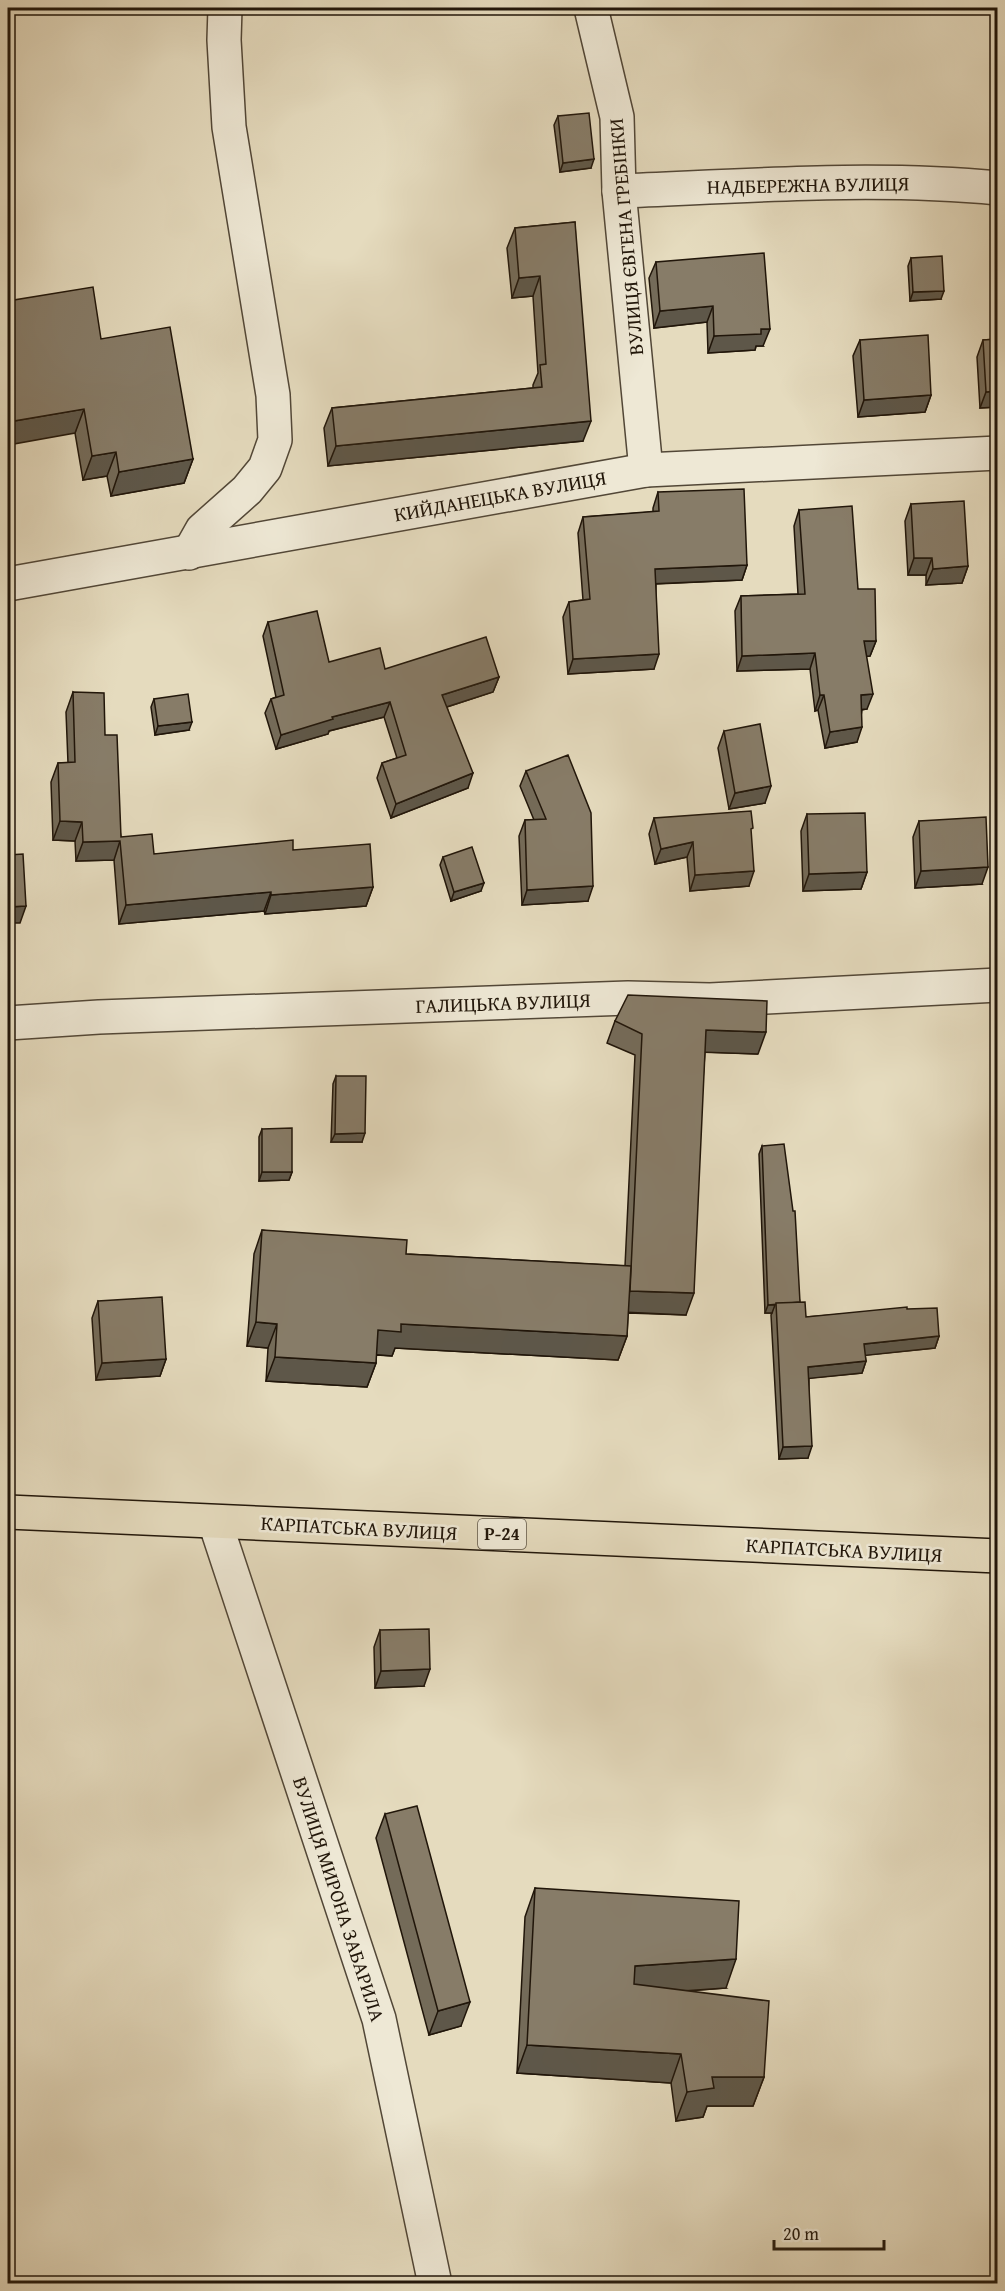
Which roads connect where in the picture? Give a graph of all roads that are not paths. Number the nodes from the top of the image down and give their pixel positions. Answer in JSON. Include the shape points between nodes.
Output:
{"nodes":[{"id":1,"x":225,"y":8,"type":"edge"},
{"id":2,"x":591,"y":8,"type":"edge"},
{"id":3,"x":998,"y":188,"type":"edge"},
{"id":4,"x":619,"y":191,"type":"junction"},
{"id":5,"x":998,"y":453,"type":"edge"},
{"id":6,"x":646,"y":470,"type":"junction"},
{"id":7,"x":189,"y":553,"type":"junction"},
{"id":8,"x":8,"y":584,"type":"edge"},
{"id":9,"x":998,"y":985,"type":"edge"},
{"id":10,"x":8,"y":1023,"type":"edge"},
{"id":11,"x":8,"y":1512,"type":"edge"},
{"id":12,"x":215,"y":1522,"type":"junction"},
{"id":13,"x":998,"y":1556,"type":"edge"},
{"id":14,"x":435,"y":2283,"type":"edge"}],
"edges":[{"from":1,"to":7,"type":"street","via":[[229,127],[273,395],[275,440],[265,468],[247,490],[202,530]]},
{"from":2,"to":4,"type":"street","name":"ВУЛИЦЯ ЄВГЕНА ГРЕБІНКИ","via":[[617,117]]},
{"from":3,"to":4,"type":"street","name":"НАДБЕРЕЖНА ВУЛИЦЯ","via":[[919,182]]},
{"from":4,"to":6,"type":"street","name":"ВУЛИЦЯ ЄВГЕНА ГРЕБІНКИ"},
{"from":5,"to":6,"type":"street","name":"КИЙДАНЕЦЬКА ВУЛИЦЯ"},
{"from":6,"to":7,"type":"street","name":"КИЙДАНЕЦЬКА ВУЛИЦЯ"},
{"from":7,"to":8,"type":"street","name":"КИЙДАНЕЦЬКА ВУЛИЦЯ"},
{"from":9,"to":10,"type":"street","name":"ГАЛИЦЬКА ВУЛИЦЯ","via":[[710,1000],[616,998]]},
{"from":11,"to":12,"type":"main road","name":"КАРПАТСЬКА ВУЛИЦЯ","number":"Р-24"},
{"from":12,"to":13,"type":"main road","name":"КАРПАТСЬКА ВУЛИЦЯ","number":"Р-24"},
{"from":12,"to":14,"type":"street","name":"ВУЛИЦЯ МИРОНА ЗАБАРИЛА","via":[[379,2019]]}]}
